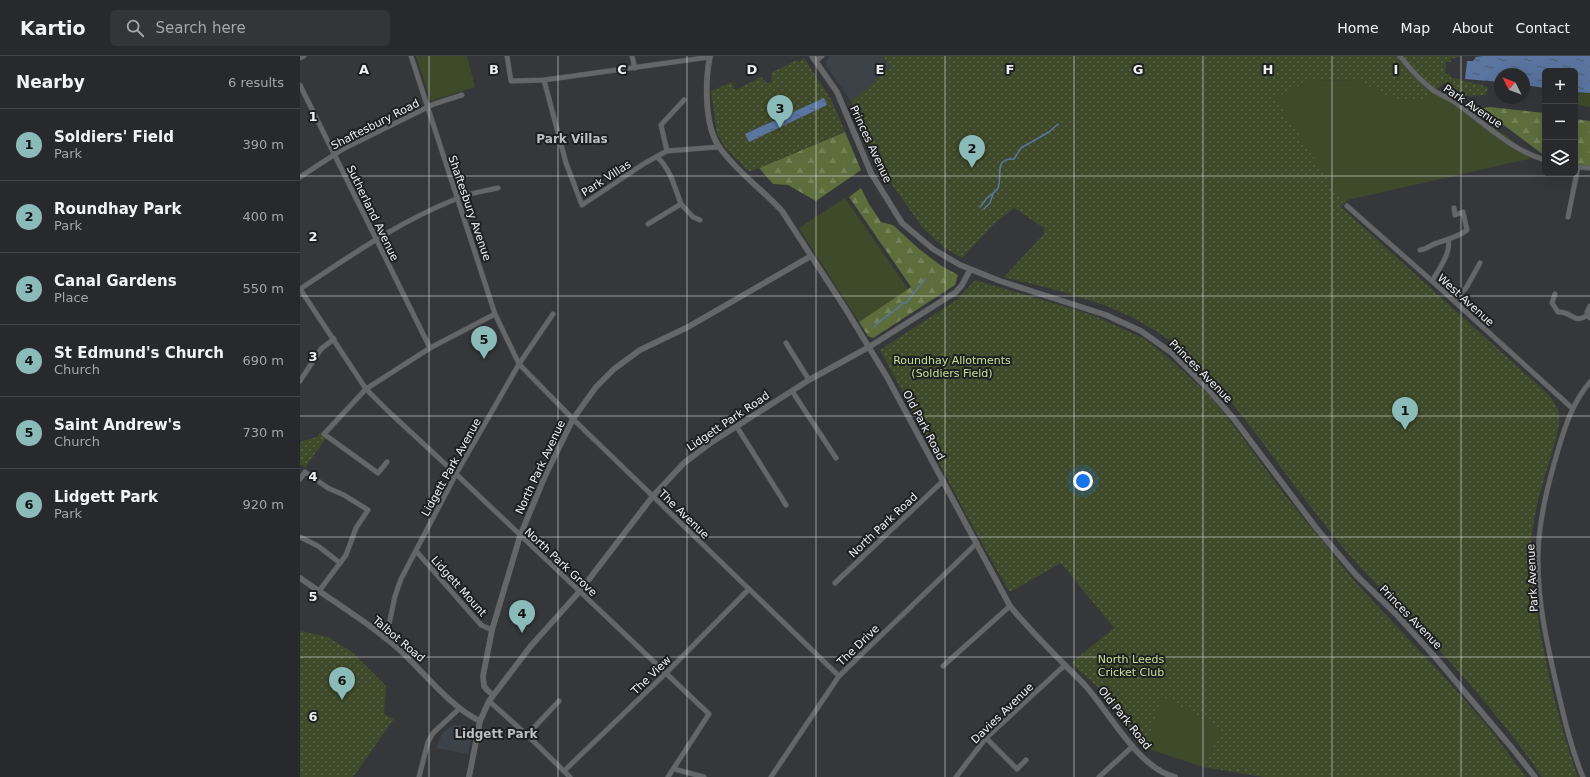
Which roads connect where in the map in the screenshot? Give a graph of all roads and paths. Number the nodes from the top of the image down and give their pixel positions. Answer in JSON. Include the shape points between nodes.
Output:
{"nodes":[{"id":1,"x":304,"y":56,"type":"edge"},
{"id":2,"x":411,"y":56,"type":"edge"},
{"id":3,"x":507,"y":56,"type":"edge"},
{"id":4,"x":632,"y":56,"type":"edge"},
{"id":5,"x":822,"y":56,"type":"edge"},
{"id":6,"x":1400,"y":56,"type":"edge"},
{"id":7,"x":710,"y":57,"type":"edge"},
{"id":8,"x":300,"y":58,"type":"edge"},
{"id":9,"x":814,"y":58,"type":"edge"},
{"id":10,"x":635,"y":68,"type":"junction"},
{"id":11,"x":544,"y":80,"type":"junction"},
{"id":12,"x":300,"y":85,"type":"edge"},
{"id":13,"x":462,"y":95,"type":"dead end"},
{"id":14,"x":684,"y":100,"type":"dead end"},
{"id":15,"x":427,"y":107,"type":"junction"},
{"id":16,"x":718,"y":147,"type":"junction"},
{"id":17,"x":667,"y":151,"type":"junction"},
{"id":18,"x":335,"y":154,"type":"junction"},
{"id":19,"x":657,"y":157,"type":"junction"},
{"id":20,"x":1542,"y":159,"type":"edge"},
{"id":21,"x":1578,"y":167,"type":"edge"},
{"id":22,"x":1590,"y":168,"type":"edge"},
{"id":23,"x":1575,"y":176,"type":"edge"},
{"id":24,"x":300,"y":177,"type":"edge"},
{"id":25,"x":498,"y":188,"type":"dead end"},
{"id":26,"x":457,"y":198,"type":"junction"},
{"id":27,"x":682,"y":204,"type":"junction"},
{"id":28,"x":1347,"y":206,"type":"dead end"},
{"id":29,"x":1454,"y":208,"type":"dead end"},
{"id":30,"x":1568,"y":217,"type":"dead end"},
{"id":31,"x":700,"y":220,"type":"dead end"},
{"id":32,"x":648,"y":224,"type":"dead end"},
{"id":33,"x":376,"y":240,"type":"junction"},
{"id":34,"x":1448,"y":240,"type":"junction"},
{"id":35,"x":1420,"y":250,"type":"dead end"},
{"id":36,"x":811,"y":256,"type":"junction"},
{"id":37,"x":1480,"y":263,"type":"dead end"},
{"id":38,"x":970,"y":270,"type":"junction"},
{"id":39,"x":1432,"y":281,"type":"junction"},
{"id":40,"x":300,"y":289,"type":"edge"},
{"id":41,"x":1555,"y":294,"type":"dead end"},
{"id":42,"x":1454,"y":300,"type":"junction"},
{"id":43,"x":1590,"y":306,"type":"edge"},
{"id":44,"x":496,"y":314,"type":"junction"},
{"id":45,"x":554,"y":314,"type":"dead end"},
{"id":46,"x":1589,"y":316,"type":"edge"},
{"id":47,"x":334,"y":339,"type":"junction"},
{"id":48,"x":786,"y":343,"type":"dead end"},
{"id":49,"x":869,"y":347,"type":"junction"},
{"id":50,"x":430,"y":348,"type":"junction"},
{"id":51,"x":519,"y":364,"type":"junction"},
{"id":52,"x":809,"y":380,"type":"junction"},
{"id":53,"x":300,"y":381,"type":"edge"},
{"id":54,"x":1590,"y":382,"type":"edge"},
{"id":55,"x":366,"y":389,"type":"junction"},
{"id":56,"x":792,"y":391,"type":"junction"},
{"id":57,"x":1572,"y":408,"type":"junction"},
{"id":58,"x":573,"y":419,"type":"junction"},
{"id":59,"x":737,"y":427,"type":"junction"},
{"id":60,"x":836,"y":458,"type":"dead end"},
{"id":61,"x":387,"y":462,"type":"dead end"},
{"id":62,"x":456,"y":474,"type":"junction"},
{"id":63,"x":300,"y":479,"type":"edge"},
{"id":64,"x":943,"y":481,"type":"junction"},
{"id":65,"x":653,"y":496,"type":"junction"},
{"id":66,"x":786,"y":505,"type":"dead end"},
{"id":67,"x":300,"y":536,"type":"edge"},
{"id":68,"x":520,"y":536,"type":"junction"},
{"id":69,"x":977,"y":544,"type":"junction"},
{"id":70,"x":416,"y":551,"type":"junction"},
{"id":71,"x":340,"y":563,"type":"junction"},
{"id":72,"x":300,"y":578,"type":"edge"},
{"id":73,"x":835,"y":583,"type":"dead end"},
{"id":74,"x":749,"y":589,"type":"junction"},
{"id":75,"x":319,"y":591,"type":"junction"},
{"id":76,"x":580,"y":591,"type":"junction"},
{"id":77,"x":1010,"y":606,"type":"junction"},
{"id":78,"x":492,"y":630,"type":"junction"},
{"id":79,"x":386,"y":638,"type":"junction"},
{"id":80,"x":1064,"y":665,"type":"junction"},
{"id":81,"x":943,"y":666,"type":"dead end"},
{"id":82,"x":666,"y":674,"type":"junction"},
{"id":83,"x":839,"y":676,"type":"junction"},
{"id":84,"x":493,"y":695,"type":"junction"},
{"id":85,"x":489,"y":701,"type":"junction"},
{"id":86,"x":558,"y":701,"type":"dead end"},
{"id":87,"x":460,"y":708,"type":"junction"},
{"id":88,"x":480,"y":722,"type":"junction"},
{"id":89,"x":527,"y":734,"type":"junction"},
{"id":90,"x":986,"y":738,"type":"junction"},
{"id":91,"x":1133,"y":746,"type":"junction"},
{"id":92,"x":1026,"y":760,"type":"dead end"},
{"id":93,"x":674,"y":769,"type":"junction"},
{"id":94,"x":564,"y":771,"type":"junction"},
{"id":95,"x":419,"y":777,"type":"edge"},
{"id":96,"x":469,"y":777,"type":"edge"},
{"id":97,"x":570,"y":777,"type":"edge"},
{"id":98,"x":668,"y":777,"type":"edge"},
{"id":99,"x":704,"y":777,"type":"edge"},
{"id":100,"x":771,"y":777,"type":"edge"},
{"id":101,"x":956,"y":777,"type":"edge"},
{"id":102,"x":1099,"y":777,"type":"edge"},
{"id":103,"x":1175,"y":777,"type":"edge"},
{"id":104,"x":1535,"y":777,"type":"edge"},
{"id":105,"x":1583,"y":777,"type":"edge"}],
"edges":[{"from":1,"to":8,"type":"street"},
{"from":2,"to":15,"type":"street","name":"Shaftesbury Avenue"},
{"from":3,"to":11,"type":"street","via":[[511,82]]},
{"from":4,"to":10,"type":"street"},
{"from":5,"to":9,"type":"street"},
{"from":6,"to":20,"type":"street","name":"Park Avenue","via":[[1416,75],[1435,91],[1505,139]]},
{"from":7,"to":10,"type":"street"},
{"from":7,"to":16,"type":"street","name":"Old Park Road","via":[[706,84],[707,109]]},
{"from":9,"to":38,"type":"street","name":"Princes Avenue","via":[[837,92],[871,173],[902,223],[933,249]]},
{"from":10,"to":11,"type":"street"},
{"from":11,"to":19,"type":"street","name":"Park Villas","via":[[566,163],[582,205]]},
{"from":12,"to":18,"type":"street","name":"Sutherland Avenue"},
{"from":13,"to":15,"type":"street","name":"Shaftesbury Road"},
{"from":14,"to":17,"type":"street","via":[[661,125]]},
{"from":15,"to":18,"type":"street","name":"Shaftesbury Road"},
{"from":15,"to":26,"type":"street","name":"Shaftesbury Avenue"},
{"from":16,"to":17,"type":"street","name":"Park Villas"},
{"from":16,"to":36,"type":"street","name":"Old Park Road","via":[[782,211]]},
{"from":17,"to":19,"type":"street","name":"Park Villas"},
{"from":18,"to":24,"type":"street","name":"Shaftesbury Road"},
{"from":18,"to":33,"type":"street","name":"Sutherland Avenue"},
{"from":19,"to":27,"type":"street","via":[[667,170]]},
{"from":21,"to":22,"type":"street"},
{"from":23,"to":30,"type":"street"},
{"from":25,"to":26,"type":"street"},
{"from":26,"to":33,"type":"street"},
{"from":26,"to":44,"type":"street","name":"Shaftesbury Avenue"},
{"from":27,"to":31,"type":"street","via":[[690,214]]},
{"from":27,"to":32,"type":"street"},
{"from":28,"to":39,"type":"street","name":"West Avenue"},
{"from":29,"to":34,"type":"street","via":[[1455,215],[1463,212],[1467,230]]},
{"from":33,"to":40,"type":"street"},
{"from":33,"to":50,"type":"street","name":"Sutherland Avenue"},
{"from":34,"to":35,"type":"street"},
{"from":34,"to":39,"type":"street","via":[[1450,244],[1443,263]]},
{"from":36,"to":49,"type":"street","name":"Old Park Road"},
{"from":36,"to":58,"type":"street","name":"North Park Avenue","via":[[688,327],[640,350],[614,369],[596,387]]},
{"from":37,"to":42,"type":"street","via":[[1466,288]]},
{"from":38,"to":49,"type":"street","name":"Lidgett Park Road","via":[[956,292]]},
{"from":38,"to":104,"type":"street","name":"Princes Avenue","via":[[1106,315],[1141,331],[1172,353],[1234,419],[1317,529],[1356,575],[1435,657]]},
{"from":39,"to":42,"type":"street","name":"West Avenue"},
{"from":40,"to":47,"type":"street","name":"North Park Grove"},
{"from":41,"to":46,"type":"street","via":[[1552,304],[1558,312],[1574,318]]},
{"from":42,"to":57,"type":"street","name":"West Avenue"},
{"from":43,"to":46,"type":"street"},
{"from":44,"to":50,"type":"street"},
{"from":44,"to":51,"type":"street","name":"Shaftesbury Avenue"},
{"from":45,"to":51,"type":"street","name":"Lidgett Park Avenue"},
{"from":47,"to":53,"type":"street","via":[[322,349]]},
{"from":47,"to":55,"type":"street","name":"North Park Grove"},
{"from":48,"to":52,"type":"street"},
{"from":49,"to":52,"type":"street","name":"Lidgett Park Road"},
{"from":49,"to":64,"type":"street","name":"Old Park Road"},
{"from":50,"to":55,"type":"street"},
{"from":51,"to":58,"type":"street","name":"The Avenue"},
{"from":51,"to":62,"type":"street","name":"Lidgett Park Avenue"},
{"from":52,"to":56,"type":"street","name":"Lidgett Park Road"},
{"from":54,"to":57,"type":"street","name":"Park Avenue"},
{"from":55,"to":61,"type":"street","via":[[324,434],[378,473]]},
{"from":55,"to":62,"type":"street","name":"North Park Grove"},
{"from":56,"to":59,"type":"street","name":"Lidgett Park Road"},
{"from":56,"to":60,"type":"street"},
{"from":57,"to":105,"type":"street","name":"Park Avenue","via":[[1550,475],[1541,520],[1539,562],[1540,594],[1553,672]]},
{"from":58,"to":65,"type":"street","name":"The Avenue"},
{"from":58,"to":68,"type":"street","name":"North Park Avenue"},
{"from":59,"to":65,"type":"street","name":"Lidgett Park Road","via":[[695,454]]},
{"from":59,"to":66,"type":"street"},
{"from":62,"to":68,"type":"street","name":"North Park Grove"},
{"from":62,"to":70,"type":"street","name":"Lidgett Park Avenue"},
{"from":63,"to":71,"type":"street","via":[[305,472],[368,510],[356,528],[346,555]]},
{"from":64,"to":69,"type":"street","name":"Old Park Road"},
{"from":64,"to":73,"type":"street","name":"North Park Road"},
{"from":65,"to":74,"type":"street","name":"The Avenue"},
{"from":65,"to":76,"type":"street","name":"Lidgett Park Road"},
{"from":67,"to":71,"type":"street"},
{"from":68,"to":76,"type":"street","name":"North Park Grove"},
{"from":68,"to":78,"type":"street","name":"North Park Avenue"},
{"from":69,"to":77,"type":"street","name":"Old Park Road"},
{"from":69,"to":83,"type":"street","name":"The Drive"},
{"from":70,"to":78,"type":"street","name":"Lidgett Mount","via":[[481,625]]},
{"from":70,"to":79,"type":"street","name":"Lidgett Park Avenue","via":[[395,596]]},
{"from":71,"to":75,"type":"street"},
{"from":72,"to":75,"type":"street","name":"Talbot Road"},
{"from":74,"to":82,"type":"street","name":"The View"},
{"from":74,"to":83,"type":"street","name":"The Avenue"},
{"from":75,"to":79,"type":"street","name":"Talbot Road"},
{"from":76,"to":82,"type":"street","name":"North Park Grove"},
{"from":76,"to":84,"type":"street","name":"Lidgett Park Road","via":[[530,647]]},
{"from":77,"to":80,"type":"street","name":"Old Park Road"},
{"from":77,"to":81,"type":"street"},
{"from":78,"to":84,"type":"street","name":"North Park Avenue","via":[[483,676],[484,686]]},
{"from":79,"to":87,"type":"street","name":"Talbot Road"},
{"from":80,"to":90,"type":"street","name":"Davies Avenue"},
{"from":80,"to":91,"type":"street","name":"Old Park Road","via":[[1096,699]]},
{"from":82,"to":93,"type":"street","name":"North Park Grove","via":[[709,714]]},
{"from":82,"to":94,"type":"street","name":"The View"},
{"from":83,"to":100,"type":"street","name":"The Drive"},
{"from":84,"to":85,"type":"street"},
{"from":85,"to":88,"type":"street"},
{"from":85,"to":89,"type":"street"},
{"from":86,"to":89,"type":"street"},
{"from":87,"to":88,"type":"street","name":"Talbot Road"},
{"from":87,"to":95,"type":"street","via":[[433,733],[428,742]]},
{"from":88,"to":96,"type":"street"},
{"from":89,"to":94,"type":"street"},
{"from":90,"to":92,"type":"street","via":[[1016,768]]},
{"from":90,"to":101,"type":"street","name":"Davies Avenue"},
{"from":91,"to":102,"type":"street"},
{"from":91,"to":103,"type":"street","name":"Old Park Road","via":[[1146,761]]},
{"from":93,"to":98,"type":"street"},
{"from":93,"to":99,"type":"street"},
{"from":94,"to":97,"type":"street"}]}
